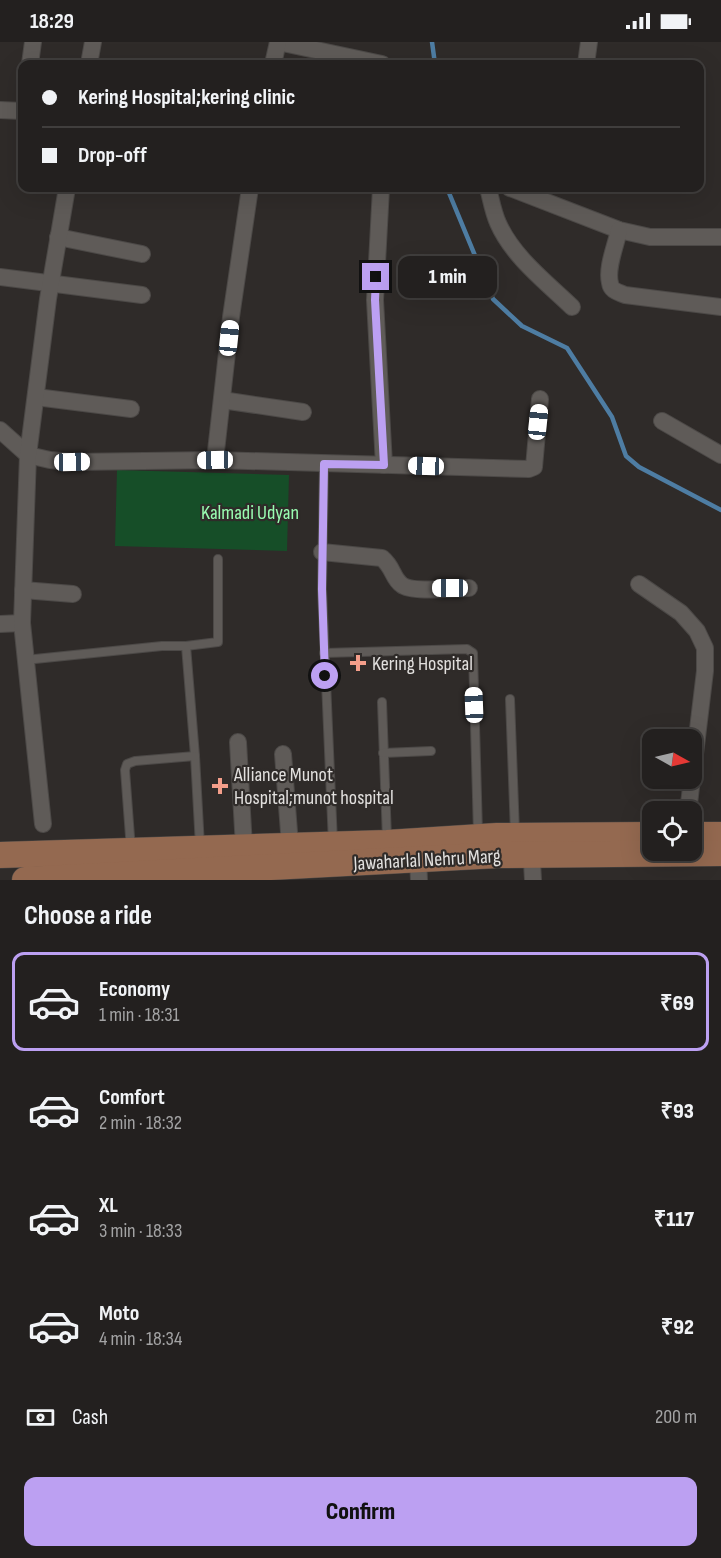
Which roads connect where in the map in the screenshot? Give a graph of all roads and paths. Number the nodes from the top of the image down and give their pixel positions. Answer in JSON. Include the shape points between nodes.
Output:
{"nodes":[{"id":1,"x":33,"y":42,"type":"edge"},
{"id":2,"x":93,"y":42,"type":"edge"},
{"id":3,"x":278,"y":42,"type":"edge"},
{"id":4,"x":589,"y":42,"type":"edge"},
{"id":5,"x":31,"y":60,"type":"edge"},
{"id":6,"x":90,"y":60,"type":"edge"},
{"id":7,"x":274,"y":60,"type":"edge"},
{"id":8,"x":363,"y":60,"type":"edge"},
{"id":9,"x":587,"y":60,"type":"edge"},
{"id":10,"x":0,"y":110,"type":"edge"},
{"id":11,"x":18,"y":111,"type":"edge"},
{"id":12,"x":66,"y":192,"type":"edge"},
{"id":13,"x":249,"y":192,"type":"edge"},
{"id":14,"x":381,"y":192,"type":"edge"},
{"id":15,"x":489,"y":192,"type":"edge"},
{"id":16,"x":542,"y":194,"type":"edge"},
{"id":17,"x":620,"y":230,"type":"junction"},
{"id":18,"x":58,"y":237,"type":"junction"},
{"id":19,"x":721,"y":237,"type":"edge"},
{"id":20,"x":142,"y":254,"type":"dead end"},
{"id":21,"x":0,"y":277,"type":"edge"},
{"id":22,"x":51,"y":284,"type":"junction"},
{"id":23,"x":142,"y":295,"type":"dead end"},
{"id":24,"x":572,"y":307,"type":"dead end"},
{"id":25,"x":721,"y":308,"type":"edge"},
{"id":26,"x":36,"y":397,"type":"junction"},
{"id":27,"x":540,"y":399,"type":"dead end"},
{"id":28,"x":222,"y":400,"type":"junction"},
{"id":29,"x":131,"y":409,"type":"dead end"},
{"id":30,"x":303,"y":412,"type":"dead end"},
{"id":31,"x":662,"y":421,"type":"dead end"},
{"id":32,"x":0,"y":430,"type":"edge"},
{"id":33,"x":721,"y":454,"type":"edge"},
{"id":34,"x":28,"y":455,"type":"junction"},
{"id":35,"x":215,"y":460,"type":"junction"},
{"id":36,"x":324,"y":464,"type":"junction"},
{"id":37,"x":384,"y":465,"type":"junction"},
{"id":38,"x":322,"y":552,"type":"junction"},
{"id":39,"x":218,"y":559,"type":"dead end"},
{"id":40,"x":639,"y":584,"type":"dead end"},
{"id":41,"x":469,"y":588,"type":"dead end"},
{"id":42,"x":23,"y":590,"type":"junction"},
{"id":43,"x":73,"y":594,"type":"dead end"},
{"id":44,"x":22,"y":623,"type":"junction"},
{"id":45,"x":0,"y":624,"type":"edge"},
{"id":46,"x":186,"y":646,"type":"junction"},
{"id":47,"x":324,"y":653,"type":"junction"},
{"id":48,"x":25,"y":660,"type":"junction"},
{"id":49,"x":713,"y":674,"type":"edge"},
{"id":50,"x":510,"y":699,"type":"dead end"},
{"id":51,"x":382,"y":702,"type":"dead end"},
{"id":52,"x":238,"y":742,"type":"dead end"},
{"id":53,"x":431,"y":751,"type":"dead end"},
{"id":54,"x":383,"y":753,"type":"junction"},
{"id":55,"x":283,"y":754,"type":"dead end"},
{"id":56,"x":195,"y":756,"type":"junction"},
{"id":57,"x":690,"y":801,"type":"edge"},
{"id":58,"x":43,"y":824,"type":"dead end"},
{"id":59,"x":702,"y":835,"type":"edge"},
{"id":60,"x":721,"y":835,"type":"edge"},
{"id":61,"x":642,"y":836,"type":"edge"},
{"id":62,"x":478,"y":837,"type":"junction"},
{"id":63,"x":526,"y":842,"type":"junction"},
{"id":64,"x":387,"y":843,"type":"junction"},
{"id":65,"x":333,"y":844,"type":"junction"},
{"id":66,"x":290,"y":845,"type":"junction"},
{"id":67,"x":131,"y":851,"type":"junction"},
{"id":68,"x":721,"y":854,"type":"edge"},
{"id":69,"x":0,"y":855,"type":"edge"},
{"id":70,"x":231,"y":869,"type":"edge"},
{"id":71,"x":183,"y":870,"type":"edge"},
{"id":72,"x":418,"y":870,"type":"edge"},
{"id":73,"x":75,"y":879,"type":"edge"},
{"id":74,"x":25,"y":880,"type":"edge"},
{"id":75,"x":533,"y":880,"type":"edge"}],
"edges":[{"from":1,"to":5,"type":"street"},
{"from":2,"to":6,"type":"street"},
{"from":3,"to":7,"type":"street"},
{"from":3,"to":8,"type":"street"},
{"from":4,"to":9,"type":"street"},
{"from":10,"to":11,"type":"street"},
{"from":12,"to":18,"type":"street"},
{"from":13,"to":28,"type":"street"},
{"from":14,"to":37,"type":"street","via":[[375,300]]},
{"from":15,"to":24,"type":"street","via":[[498,223],[508,239],[531,269]]},
{"from":16,"to":17,"type":"street"},
{"from":17,"to":19,"type":"street","via":[[650,237]]},
{"from":17,"to":25,"type":"street","via":[[610,269],[610,284],[615,291]]},
{"from":18,"to":20,"type":"street"},
{"from":18,"to":22,"type":"street"},
{"from":21,"to":22,"type":"street"},
{"from":22,"to":23,"type":"street"},
{"from":22,"to":26,"type":"street"},
{"from":26,"to":29,"type":"street"},
{"from":26,"to":34,"type":"street"},
{"from":27,"to":37,"type":"street","via":[[534,466],[529,470]]},
{"from":28,"to":30,"type":"street"},
{"from":28,"to":35,"type":"street"},
{"from":31,"to":33,"type":"street"},
{"from":32,"to":34,"type":"street"},
{"from":34,"to":35,"type":"street","via":[[72,462]]},
{"from":34,"to":42,"type":"street"},
{"from":35,"to":36,"type":"street"},
{"from":36,"to":37,"type":"street"},
{"from":36,"to":38,"type":"lane"},
{"from":38,"to":41,"type":"street","via":[[382,558],[406,587]]},
{"from":38,"to":47,"type":"lane"},
{"from":39,"to":46,"type":"lane","via":[[218,642]]},
{"from":40,"to":49,"type":"street","via":[[681,613],[697,631]]},
{"from":42,"to":43,"type":"street"},
{"from":42,"to":44,"type":"street"},
{"from":44,"to":45,"type":"street"},
{"from":44,"to":48,"type":"street"},
{"from":46,"to":48,"type":"lane"},
{"from":46,"to":56,"type":"lane"},
{"from":47,"to":62,"type":"lane","via":[[455,649],[472,653]]},
{"from":47,"to":65,"type":"lane"},
{"from":48,"to":58,"type":"street"},
{"from":49,"to":57,"type":"street"},
{"from":50,"to":63,"type":"lane"},
{"from":51,"to":54,"type":"lane"},
{"from":52,"to":70,"type":"street"},
{"from":53,"to":54,"type":"lane"},
{"from":54,"to":64,"type":"lane"},
{"from":55,"to":66,"type":"street"},
{"from":56,"to":67,"type":"lane","via":[[128,764],[125,770]]},
{"from":56,"to":71,"type":"lane"},
{"from":59,"to":60,"type":"main road"},
{"from":61,"to":63,"type":"main road","name":"Jawaharlal Nehru Marg"},
{"from":62,"to":63,"type":"main road","name":"Jawaharlal Nehru Marg"},
{"from":62,"to":64,"type":"main road","name":"Jawaharlal Nehru Marg"},
{"from":63,"to":68,"type":"main road","name":"Jawaharlal Nehru Marg"},
{"from":63,"to":72,"type":"main road","name":"Jawaharlal Nehru Marg"},
{"from":63,"to":75,"type":"street"},
{"from":64,"to":65,"type":"main road","name":"Jawaharlal Nehru Marg"},
{"from":65,"to":66,"type":"main road","name":"Jawaharlal Nehru Marg"},
{"from":66,"to":70,"type":"main road","name":"Jawaharlal Nehru Marg"},
{"from":67,"to":69,"type":"main road","name":"Jawaharlal Nehru Marg"},
{"from":67,"to":71,"type":"main road","name":"Jawaharlal Nehru Marg"},
{"from":70,"to":71,"type":"main road","name":"Jawaharlal Nehru Marg"},
{"from":70,"to":72,"type":"main road","name":"Jawaharlal Nehru Marg"},
{"from":71,"to":73,"type":"main road","name":"Jawaharlal Nehru Marg"},
{"from":73,"to":74,"type":"main road","name":"Jawaharlal Nehru Marg"}]}
